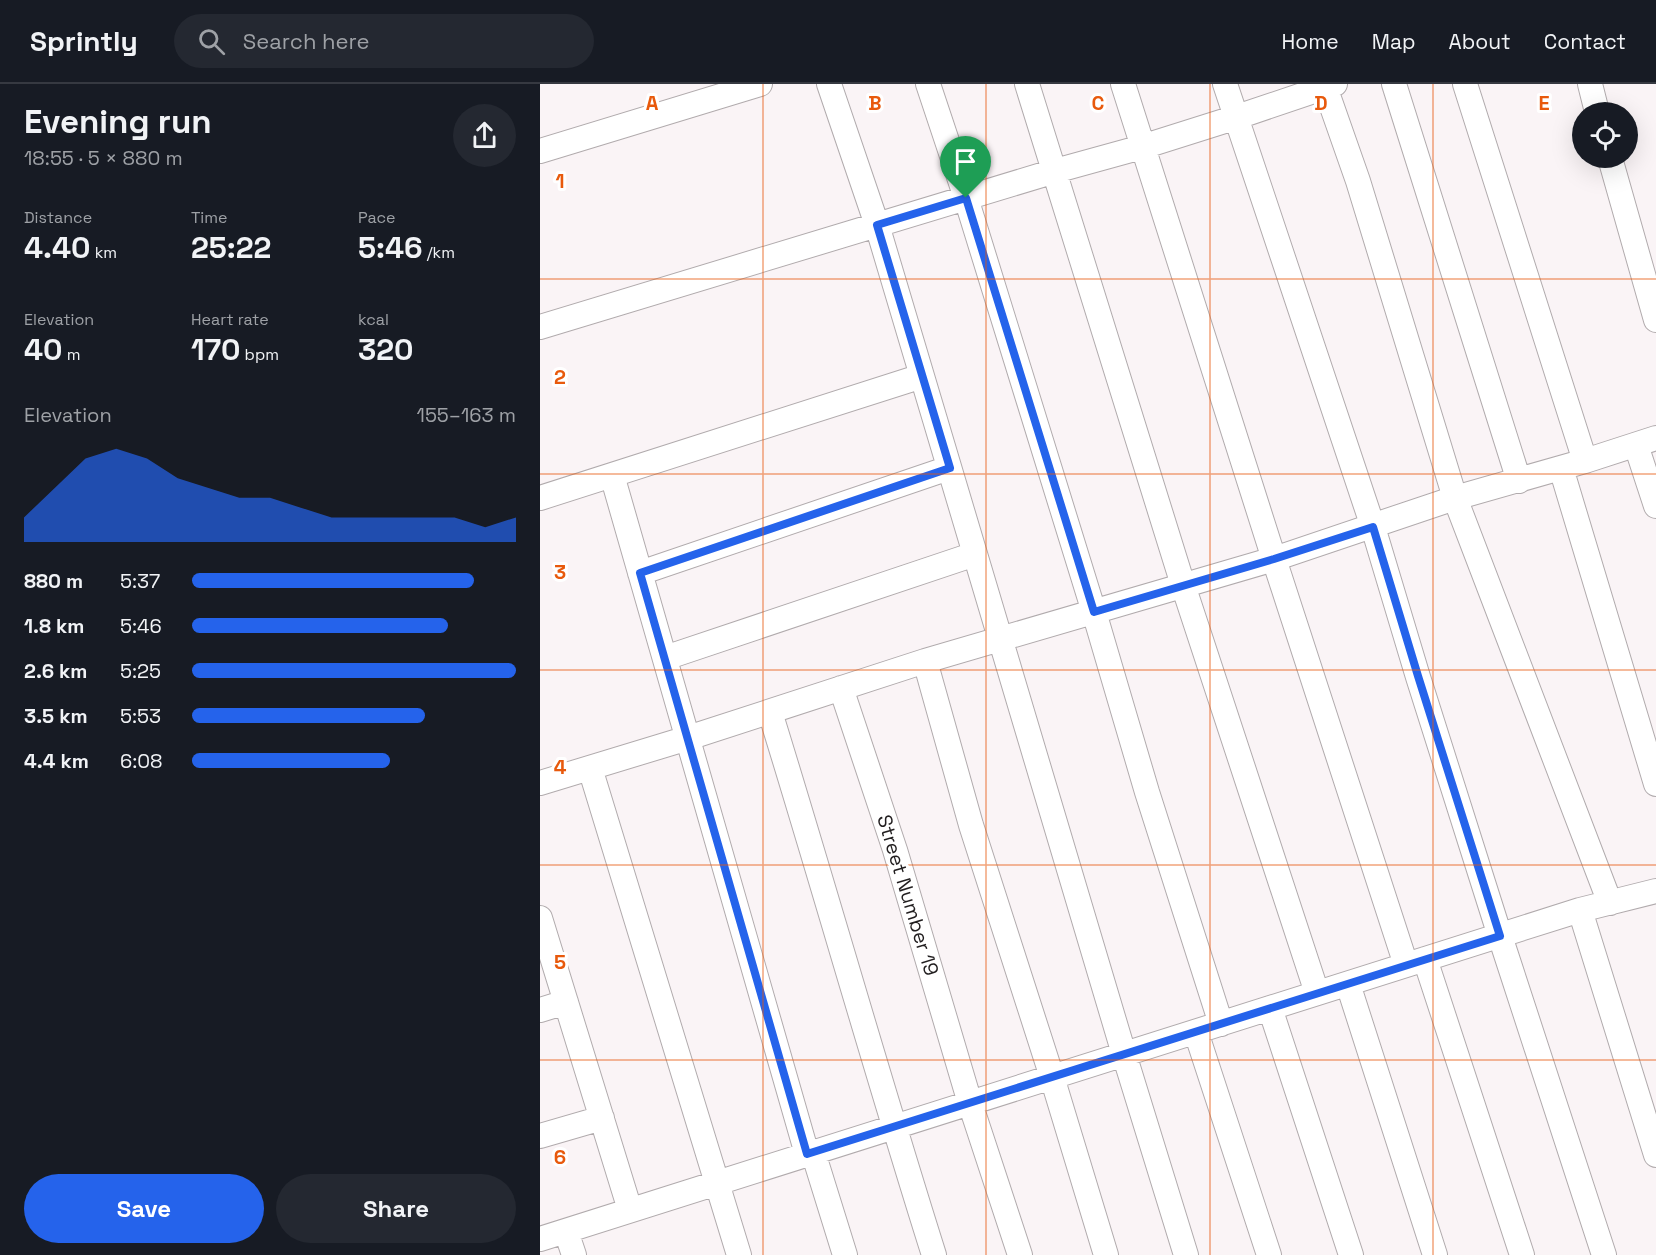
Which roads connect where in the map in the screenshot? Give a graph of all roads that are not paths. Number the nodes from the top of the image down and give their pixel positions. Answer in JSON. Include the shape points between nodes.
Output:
{"nodes":[{"id":1,"x":760,"y":84,"type":"edge"},
{"id":2,"x":829,"y":84,"type":"edge"},
{"id":3,"x":928,"y":84,"type":"edge"},
{"id":4,"x":1027,"y":84,"type":"edge"},
{"id":5,"x":1123,"y":84,"type":"edge"},
{"id":6,"x":1225,"y":84,"type":"edge"},
{"id":7,"x":1394,"y":84,"type":"edge"},
{"id":8,"x":1465,"y":84,"type":"edge"},
{"id":9,"x":1590,"y":84,"type":"edge"},
{"id":10,"x":1328,"y":85,"type":"edge"},
{"id":11,"x":1594,"y":102,"type":"edge"},
{"id":12,"x":1237,"y":117,"type":"junction"},
{"id":13,"x":1142,"y":147,"type":"junction"},
{"id":14,"x":540,"y":151,"type":"edge"},
{"id":15,"x":1613,"y":168,"type":"edge"},
{"id":16,"x":1055,"y":171,"type":"junction"},
{"id":17,"x":966,"y":198,"type":"junction"},
{"id":18,"x":877,"y":225,"type":"junction"},
{"id":19,"x":1656,"y":320,"type":"edge"},
{"id":20,"x":540,"y":327,"type":"edge"},
{"id":21,"x":922,"y":376,"type":"junction"},
{"id":22,"x":1646,"y":441,"type":"edge"},
{"id":23,"x":1585,"y":461,"type":"junction"},
{"id":24,"x":950,"y":468,"type":"junction"},
{"id":25,"x":1561,"y":468,"type":"junction"},
{"id":26,"x":612,"y":475,"type":"junction"},
{"id":27,"x":1519,"y":481,"type":"junction"},
{"id":28,"x":540,"y":498,"type":"edge"},
{"id":29,"x":1455,"y":498,"type":"junction"},
{"id":30,"x":1656,"y":506,"type":"edge"},
{"id":31,"x":1373,"y":527,"type":"junction"},
{"id":32,"x":975,"y":555,"type":"junction"},
{"id":33,"x":1274,"y":559,"type":"junction"},
{"id":34,"x":640,"y":573,"type":"junction"},
{"id":35,"x":1183,"y":585,"type":"junction"},
{"id":36,"x":1094,"y":612,"type":"junction"},
{"id":37,"x":1001,"y":640,"type":"junction"},
{"id":38,"x":665,"y":658,"type":"junction"},
{"id":39,"x":925,"y":661,"type":"junction"},
{"id":40,"x":841,"y":688,"type":"junction"},
{"id":41,"x":770,"y":711,"type":"junction"},
{"id":42,"x":688,"y":738,"type":"junction"},
{"id":43,"x":590,"y":768,"type":"junction"},
{"id":44,"x":540,"y":783,"type":"edge"},
{"id":45,"x":1656,"y":784,"type":"edge"},
{"id":46,"x":1654,"y":899,"type":"edge"},
{"id":47,"x":1610,"y":903,"type":"junction"},
{"id":48,"x":1580,"y":910,"type":"junction"},
{"id":49,"x":540,"y":918,"type":"edge"},
{"id":50,"x":1500,"y":936,"type":"junction"},
{"id":51,"x":1416,"y":962,"type":"junction"},
{"id":52,"x":1348,"y":984,"type":"junction"},
{"id":53,"x":1317,"y":993,"type":"junction"},
{"id":54,"x":566,"y":1002,"type":"junction"},
{"id":55,"x":1270,"y":1008,"type":"junction"},
{"id":56,"x":540,"y":1010,"type":"edge"},
{"id":57,"x":1221,"y":1024,"type":"junction"},
{"id":58,"x":1196,"y":1032,"type":"junction"},
{"id":59,"x":1124,"y":1054,"type":"junction"},
{"id":60,"x":1052,"y":1077,"type":"junction"},
{"id":61,"x":970,"y":1103,"type":"junction"},
{"id":62,"x":602,"y":1119,"type":"junction"},
{"id":63,"x":894,"y":1127,"type":"junction"},
{"id":64,"x":540,"y":1136,"type":"edge"},
{"id":65,"x":810,"y":1153,"type":"junction"},
{"id":66,"x":1656,"y":1155,"type":"edge"},
{"id":67,"x":716,"y":1183,"type":"junction"},
{"id":68,"x":630,"y":1210,"type":"junction"},
{"id":69,"x":566,"y":1231,"type":"junction"},
{"id":70,"x":540,"y":1239,"type":"edge"},
{"id":71,"x":574,"y":1255,"type":"edge"},
{"id":72,"x":739,"y":1255,"type":"edge"},
{"id":73,"x":846,"y":1255,"type":"edge"},
{"id":74,"x":934,"y":1255,"type":"edge"},
{"id":75,"x":1020,"y":1255,"type":"edge"},
{"id":76,"x":1106,"y":1255,"type":"edge"},
{"id":77,"x":1186,"y":1255,"type":"edge"},
{"id":78,"x":1269,"y":1255,"type":"edge"},
{"id":79,"x":1351,"y":1255,"type":"edge"},
{"id":80,"x":1435,"y":1255,"type":"edge"},
{"id":81,"x":1522,"y":1255,"type":"edge"},
{"id":82,"x":1604,"y":1255,"type":"edge"}],
"edges":[{"from":1,"to":14,"type":"street"},
{"from":2,"to":18,"type":"street"},
{"from":3,"to":17,"type":"street"},
{"from":4,"to":16,"type":"street"},
{"from":5,"to":13,"type":"street"},
{"from":6,"to":12,"type":"street"},
{"from":7,"to":27,"type":"street"},
{"from":8,"to":23,"type":"street"},
{"from":9,"to":11,"type":"street"},
{"from":10,"to":12,"type":"street"},
{"from":10,"to":29,"type":"street"},
{"from":12,"to":13,"type":"street"},
{"from":12,"to":31,"type":"street"},
{"from":13,"to":16,"type":"street"},
{"from":13,"to":33,"type":"street"},
{"from":15,"to":19,"type":"street"},
{"from":16,"to":17,"type":"street"},
{"from":16,"to":35,"type":"street"},
{"from":17,"to":18,"type":"street"},
{"from":17,"to":36,"type":"street"},
{"from":18,"to":20,"type":"street"},
{"from":18,"to":21,"type":"street"},
{"from":21,"to":24,"type":"street"},
{"from":21,"to":26,"type":"street"},
{"from":22,"to":23,"type":"street"},
{"from":22,"to":30,"type":"street"},
{"from":23,"to":25,"type":"street"},
{"from":24,"to":32,"type":"street"},
{"from":24,"to":34,"type":"street"},
{"from":25,"to":27,"type":"street"},
{"from":25,"to":45,"type":"street"},
{"from":26,"to":28,"type":"street"},
{"from":26,"to":34,"type":"street"},
{"from":27,"to":29,"type":"street"},
{"from":29,"to":31,"type":"street"},
{"from":29,"to":47,"type":"street"},
{"from":31,"to":33,"type":"street"},
{"from":31,"to":50,"type":"street"},
{"from":32,"to":37,"type":"street"},
{"from":32,"to":38,"type":"street"},
{"from":33,"to":35,"type":"street"},
{"from":33,"to":51,"type":"street"},
{"from":34,"to":38,"type":"street"},
{"from":35,"to":36,"type":"street"},
{"from":35,"to":53,"type":"street"},
{"from":36,"to":37,"type":"street"},
{"from":36,"to":57,"type":"street"},
{"from":37,"to":39,"type":"street"},
{"from":37,"to":59,"type":"street"},
{"from":38,"to":42,"type":"street"},
{"from":39,"to":40,"type":"street"},
{"from":39,"to":60,"type":"street","via":[[971,825]]},
{"from":40,"to":41,"type":"street"},
{"from":40,"to":61,"type":"street","name":"Street Number 19","via":[[895,850]]},
{"from":41,"to":42,"type":"street"},
{"from":41,"to":63,"type":"street"},
{"from":42,"to":43,"type":"street"},
{"from":42,"to":65,"type":"street"},
{"from":43,"to":44,"type":"street"},
{"from":43,"to":67,"type":"street"},
{"from":46,"to":47,"type":"street"},
{"from":47,"to":48,"type":"street"},
{"from":48,"to":50,"type":"street"},
{"from":48,"to":66,"type":"street"},
{"from":49,"to":54,"type":"street"},
{"from":50,"to":51,"type":"street"},
{"from":50,"to":82,"type":"street"},
{"from":51,"to":52,"type":"street"},
{"from":51,"to":81,"type":"street"},
{"from":52,"to":53,"type":"street"},
{"from":52,"to":80,"type":"street"},
{"from":53,"to":55,"type":"street"},
{"from":54,"to":56,"type":"street"},
{"from":54,"to":62,"type":"street"},
{"from":55,"to":57,"type":"street"},
{"from":55,"to":79,"type":"street"},
{"from":57,"to":58,"type":"street"},
{"from":58,"to":59,"type":"street"},
{"from":58,"to":78,"type":"street"},
{"from":59,"to":60,"type":"street"},
{"from":59,"to":77,"type":"street"},
{"from":60,"to":61,"type":"street"},
{"from":60,"to":76,"type":"street"},
{"from":61,"to":63,"type":"street"},
{"from":61,"to":75,"type":"street","name":"Street Number 19"},
{"from":62,"to":64,"type":"street"},
{"from":62,"to":68,"type":"street"},
{"from":63,"to":65,"type":"street"},
{"from":63,"to":74,"type":"street"},
{"from":65,"to":67,"type":"street"},
{"from":65,"to":73,"type":"street"},
{"from":67,"to":68,"type":"street"},
{"from":67,"to":72,"type":"street"},
{"from":68,"to":69,"type":"street"},
{"from":69,"to":70,"type":"street"},
{"from":69,"to":71,"type":"street"}]}
